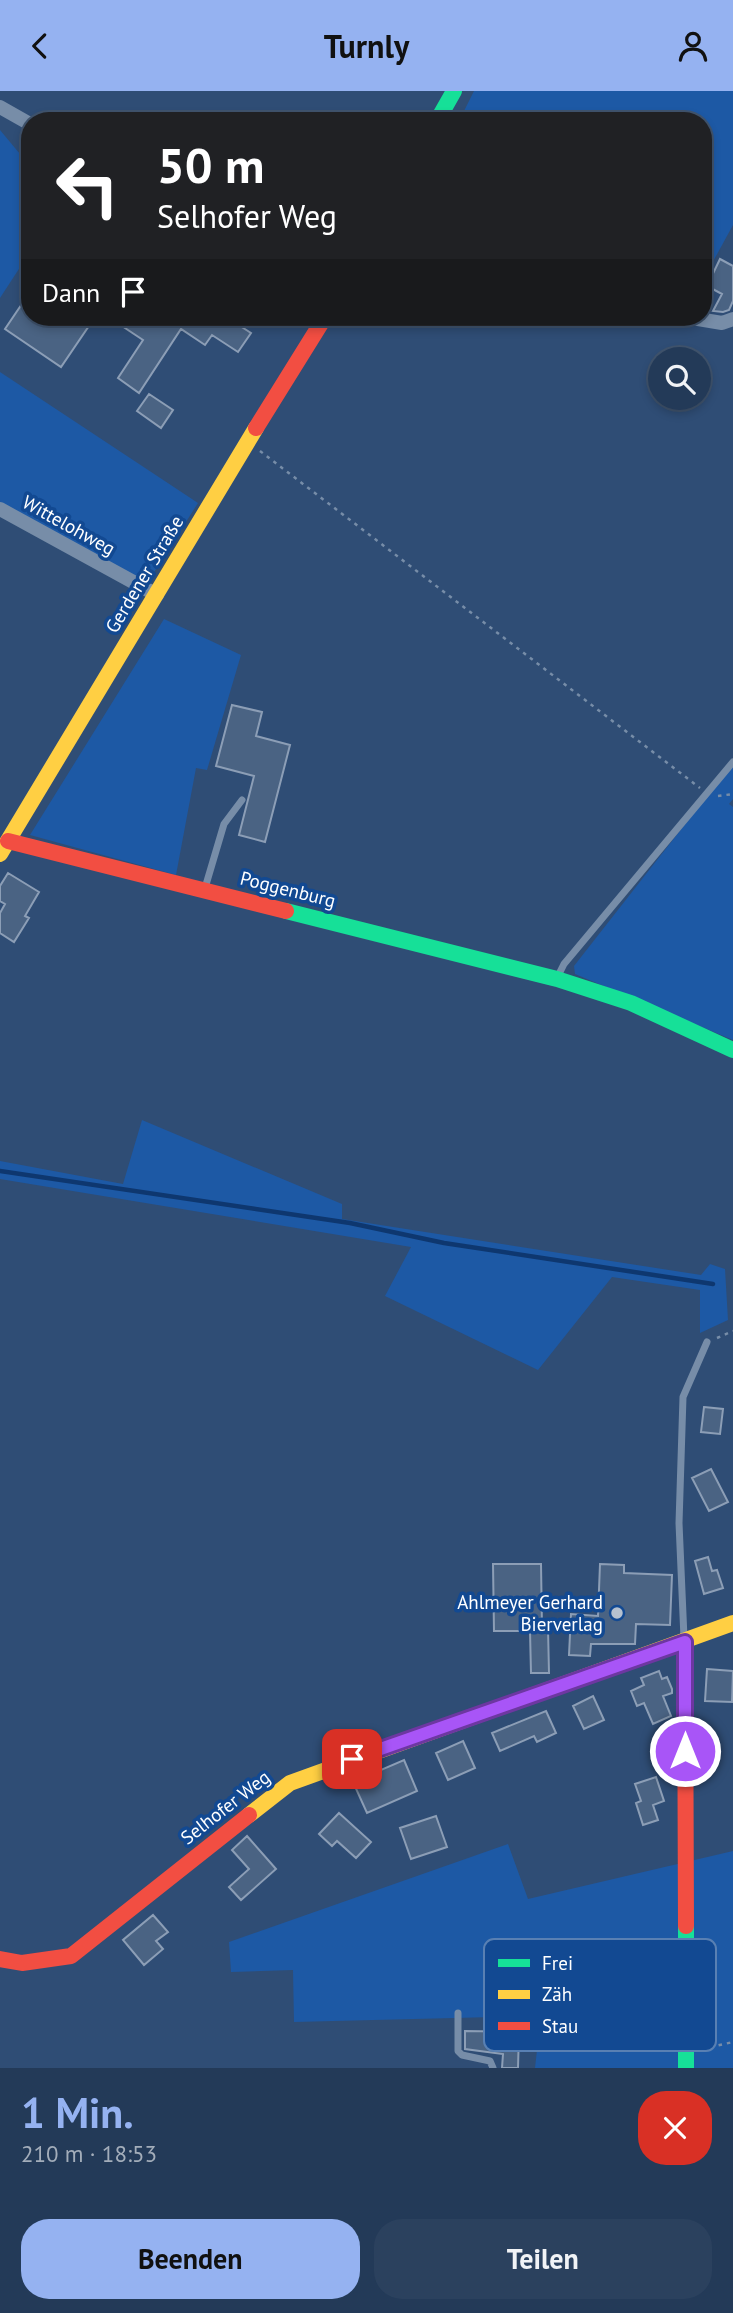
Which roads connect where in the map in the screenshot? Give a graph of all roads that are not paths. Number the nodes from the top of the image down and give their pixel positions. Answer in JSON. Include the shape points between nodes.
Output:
{"nodes":[{"id":1,"x":454,"y":91,"type":"edge"},
{"id":2,"x":0,"y":107,"type":"edge"},
{"id":3,"x":442,"y":112,"type":"edge"},
{"id":4,"x":21,"y":119,"type":"edge"},
{"id":5,"x":733,"y":320,"type":"edge"},
{"id":6,"x":712,"y":321,"type":"edge"},
{"id":7,"x":319,"y":326,"type":"edge"},
{"id":8,"x":0,"y":509,"type":"edge"},
{"id":9,"x":157,"y":595,"type":"junction"},
{"id":10,"x":733,"y":762,"type":"edge"},
{"id":11,"x":242,"y":800,"type":"dead end"},
{"id":12,"x":4,"y":847,"type":"edge"},
{"id":13,"x":205,"y":889,"type":"junction"},
{"id":14,"x":557,"y":979,"type":"junction"},
{"id":15,"x":733,"y":1050,"type":"edge"},
{"id":16,"x":708,"y":1342,"type":"road end"},
{"id":17,"x":733,"y":1623,"type":"edge"},
{"id":18,"x":685,"y":1642,"type":"junction"},
{"id":19,"x":686,"y":1939,"type":"edge"},
{"id":20,"x":0,"y":1959,"type":"edge"},
{"id":21,"x":458,"y":2013,"type":"dead end"},
{"id":22,"x":493,"y":2068,"type":"edge"}],
"edges":[{"from":1,"to":3,"type":"street"},
{"from":2,"to":4,"type":"street"},
{"from":5,"to":6,"type":"street"},
{"from":7,"to":9,"type":"street","name":"Gerdener Straße"},
{"from":8,"to":9,"type":"street","name":"Wittelohweg"},
{"from":9,"to":12,"type":"street","name":"Gerdener Straße"},
{"from":10,"to":14,"type":"lane","via":[[564,964]]},
{"from":11,"to":13,"type":"lane","via":[[224,824]]},
{"from":12,"to":13,"type":"street","name":"Poggenburg"},
{"from":13,"to":14,"type":"street","name":"Poggenburg"},
{"from":14,"to":15,"type":"street","name":"Poggenburg","via":[[631,1003]]},
{"from":16,"to":18,"type":"lane","via":[[683,1397],[680,1523]]},
{"from":17,"to":18,"type":"street","name":"Selhofer Weg"},
{"from":18,"to":19,"type":"street"},
{"from":18,"to":20,"type":"street","name":"Selhofer Weg","via":[[290,1783],[71,1957],[22,1963]]},
{"from":21,"to":22,"type":"lane","via":[[458,2051],[489,2061]]}]}
